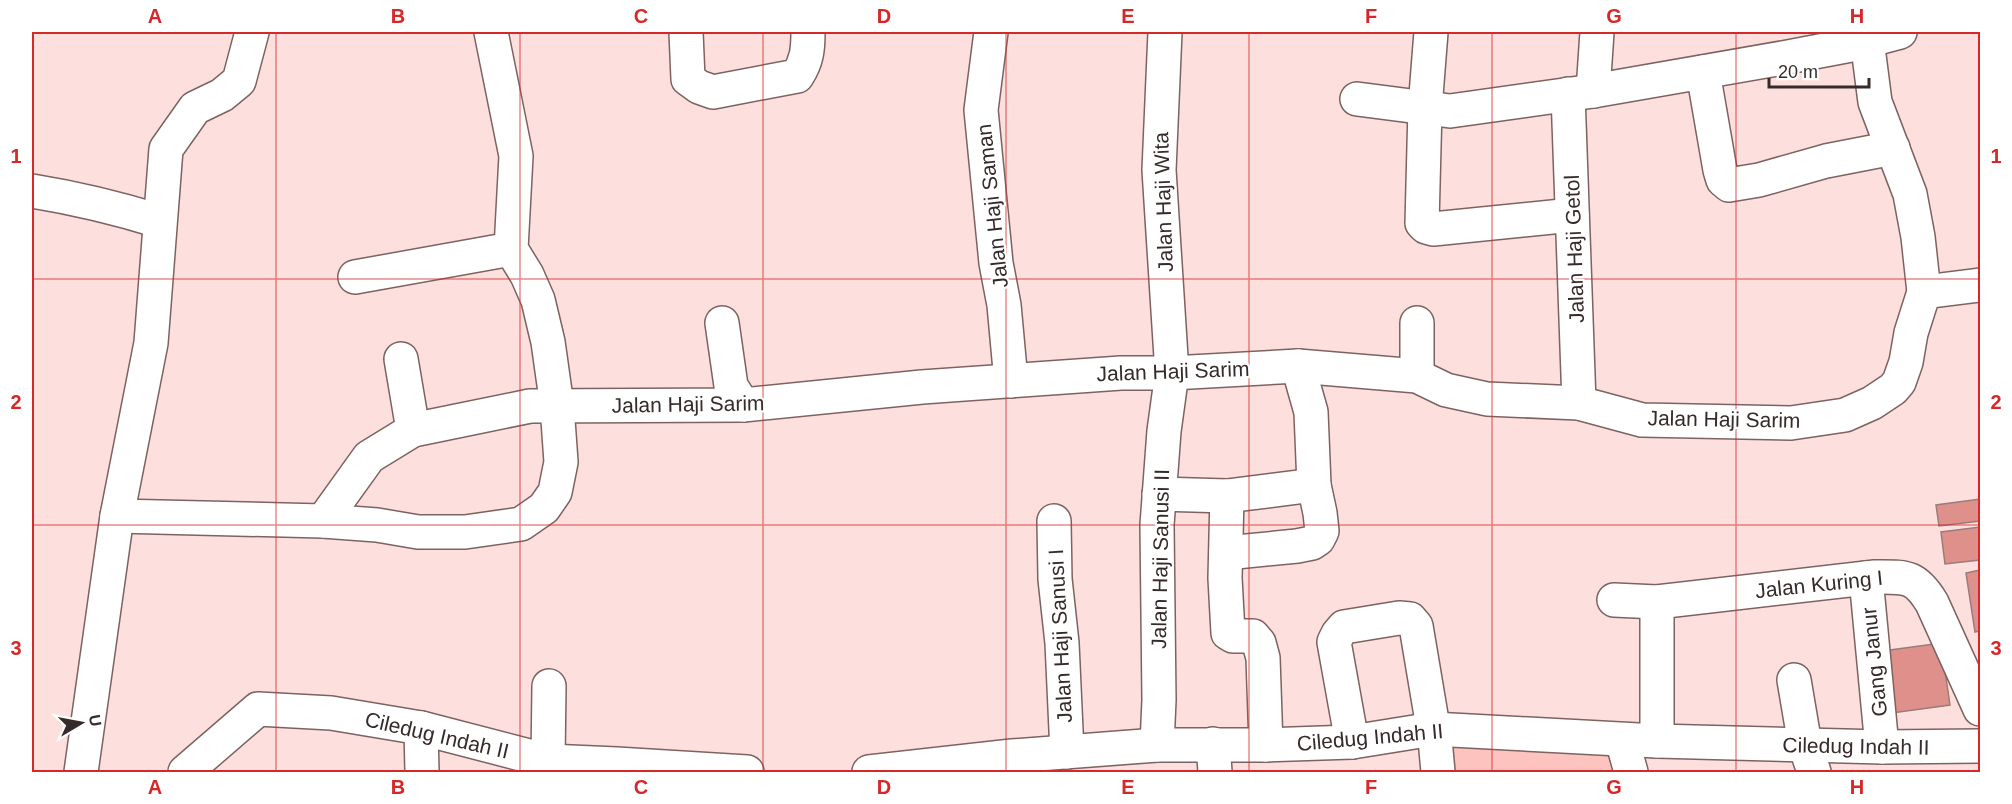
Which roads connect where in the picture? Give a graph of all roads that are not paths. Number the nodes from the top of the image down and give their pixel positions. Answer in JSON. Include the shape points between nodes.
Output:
{"nodes":[{"id":1,"x":252,"y":32,"type":"edge"},
{"id":2,"x":491,"y":32,"type":"edge"},
{"id":3,"x":686,"y":32,"type":"edge"},
{"id":4,"x":808,"y":32,"type":"edge"},
{"id":5,"x":991,"y":32,"type":"edge"},
{"id":6,"x":1165,"y":32,"type":"edge"},
{"id":7,"x":1431,"y":32,"type":"edge"},
{"id":8,"x":1597,"y":32,"type":"edge"},
{"id":9,"x":1900,"y":32,"type":"edge"},
{"id":10,"x":1866,"y":36,"type":"edge"},
{"id":11,"x":1703,"y":72,"type":"junction"},
{"id":12,"x":1581,"y":93,"type":"junction"},
{"id":13,"x":1357,"y":99,"type":"dead end"},
{"id":14,"x":1425,"y":108,"type":"junction"},
{"id":15,"x":1893,"y":148,"type":"junction"},
{"id":16,"x":32,"y":191,"type":"edge"},
{"id":17,"x":1572,"y":215,"type":"junction"},
{"id":18,"x":159,"y":221,"type":"junction"},
{"id":19,"x":511,"y":249,"type":"junction"},
{"id":20,"x":355,"y":278,"type":"dead end"},
{"id":21,"x":1980,"y":285,"type":"edge"},
{"id":22,"x":1924,"y":292,"type":"junction"},
{"id":23,"x":722,"y":323,"type":"dead end"},
{"id":24,"x":1417,"y":323,"type":"dead end"},
{"id":25,"x":401,"y":359,"type":"dead end"},
{"id":26,"x":1298,"y":366,"type":"junction"},
{"id":27,"x":1172,"y":373,"type":"junction"},
{"id":28,"x":1417,"y":376,"type":"junction"},
{"id":29,"x":1011,"y":381,"type":"junction"},
{"id":30,"x":1579,"y":403,"type":"junction"},
{"id":31,"x":743,"y":405,"type":"junction"},
{"id":32,"x":557,"y":406,"type":"junction"},
{"id":33,"x":413,"y":430,"type":"junction"},
{"id":34,"x":1314,"y":485,"type":"junction"},
{"id":35,"x":1160,"y":494,"type":"junction"},
{"id":36,"x":1227,"y":496,"type":"junction"},
{"id":37,"x":117,"y":516,"type":"junction"},
{"id":38,"x":323,"y":521,"type":"junction"},
{"id":39,"x":1054,"y":521,"type":"dead end"},
{"id":40,"x":1226,"y":553,"type":"junction"},
{"id":41,"x":1866,"y":578,"type":"junction"},
{"id":42,"x":1614,"y":600,"type":"dead end"},
{"id":43,"x":1657,"y":602,"type":"junction"},
{"id":44,"x":1794,"y":680,"type":"dead end"},
{"id":45,"x":549,"y":686,"type":"dead end"},
{"id":46,"x":1980,"y":710,"type":"edge"},
{"id":47,"x":421,"y":728,"type":"junction"},
{"id":48,"x":1434,"y":734,"type":"junction"},
{"id":49,"x":1622,"y":740,"type":"junction"},
{"id":50,"x":1657,"y":741,"type":"junction"},
{"id":51,"x":1352,"y":742,"type":"junction"},
{"id":52,"x":1156,"y":745,"type":"junction"},
{"id":53,"x":1266,"y":745,"type":"junction"},
{"id":54,"x":1980,"y":746,"type":"edge"},
{"id":55,"x":1882,"y":747,"type":"junction"},
{"id":56,"x":1067,"y":752,"type":"junction"},
{"id":57,"x":1214,"y":758,"type":"edge"},
{"id":58,"x":1810,"y":759,"type":"edge"},
{"id":59,"x":548,"y":761,"type":"junction"},
{"id":60,"x":1013,"y":764,"type":"edge"},
{"id":61,"x":197,"y":767,"type":"edge"},
{"id":62,"x":617,"y":768,"type":"edge"},
{"id":63,"x":81,"y":772,"type":"edge"},
{"id":64,"x":422,"y":772,"type":"edge"},
{"id":65,"x":747,"y":772,"type":"edge"},
{"id":66,"x":869,"y":772,"type":"edge"},
{"id":67,"x":1438,"y":772,"type":"edge"},
{"id":68,"x":1630,"y":772,"type":"edge"}],
"edges":[{"from":1,"to":18,"type":"street","via":[[239,81],[222,95],[195,108],[166,149]]},
{"from":2,"to":19,"type":"street","via":[[516,156]]},
{"from":3,"to":4,"type":"street","via":[[688,79],[713,92],[797,76],[805,64]]},
{"from":5,"to":29,"type":"street","name":"Jalan Haji Saman","via":[[981,110]]},
{"from":6,"to":27,"type":"street","name":"Jalan Haji Wita","via":[[1159,170]]},
{"from":7,"to":14,"type":"street"},
{"from":8,"to":12,"type":"street","name":"Jalan Haji Getol"},
{"from":9,"to":10,"type":"street"},
{"from":10,"to":11,"type":"street","via":[[1788,57]]},
{"from":10,"to":15,"type":"street","via":[[1875,102]]},
{"from":11,"to":12,"type":"street"},
{"from":11,"to":15,"type":"street","via":[[1720,170],[1729,185]]},
{"from":12,"to":14,"type":"street","via":[[1450,111]]},
{"from":12,"to":17,"type":"street","name":"Jalan Haji Getol"},
{"from":13,"to":14,"type":"street"},
{"from":14,"to":17,"type":"street","via":[[1422,223],[1426,227]]},
{"from":15,"to":22,"type":"street","via":[[1910,194]]},
{"from":16,"to":18,"type":"street"},
{"from":17,"to":30,"type":"street","name":"Jalan Haji Getol"},
{"from":18,"to":37,"type":"street","via":[[151,343]]},
{"from":19,"to":20,"type":"street"},
{"from":19,"to":32,"type":"street","via":[[538,300]]},
{"from":21,"to":22,"type":"street"},
{"from":22,"to":30,"type":"street","name":"Jalan Haji Sarim","via":[[1899,382],[1872,403],[1845,415],[1791,423],[1642,420]]},
{"from":23,"to":31,"type":"street","via":[[731,386]]},
{"from":24,"to":28,"type":"street"},
{"from":25,"to":33,"type":"street"},
{"from":26,"to":27,"type":"street","name":"Jalan Haji Sarim"},
{"from":26,"to":28,"type":"street","name":"Jalan Haji Sarim"},
{"from":26,"to":34,"type":"street","via":[[1311,412]]},
{"from":27,"to":29,"type":"street","name":"Jalan Haji Sarim"},
{"from":27,"to":35,"type":"street","name":"Jalan Haji Sanusi II"},
{"from":28,"to":30,"type":"street","name":"Jalan Haji Sarim","via":[[1446,390],[1487,399]]},
{"from":29,"to":31,"type":"street","name":"Jalan Haji Sarim"},
{"from":31,"to":32,"type":"street","name":"Jalan Haji Sarim"},
{"from":32,"to":33,"type":"street","name":"Jalan Haji Sarim","via":[[530,406]]},
{"from":32,"to":38,"type":"street","via":[[561,462],[555,492],[544,508],[521,524],[465,532],[418,532]]},
{"from":33,"to":38,"type":"street","name":"Jalan Haji Sarim","via":[[369,458]]},
{"from":34,"to":36,"type":"street"},
{"from":34,"to":40,"type":"street","via":[[1322,531],[1312,543]]},
{"from":35,"to":36,"type":"street"},
{"from":35,"to":52,"type":"street","name":"Jalan Haji Sanusi II"},
{"from":36,"to":40,"type":"street"},
{"from":37,"to":38,"type":"street"},
{"from":37,"to":63,"type":"street"},
{"from":39,"to":56,"type":"street","name":"Jalan Haji Sanusi I"},
{"from":40,"to":53,"type":"street","via":[[1228,633],[1253,636],[1263,658]]},
{"from":41,"to":43,"type":"street","name":"Jalan Kuring I"},
{"from":41,"to":46,"type":"street","name":"Jalan Kuring I","via":[[1905,577],[1922,587]]},
{"from":41,"to":55,"type":"street","name":"Gang Janur"},
{"from":42,"to":43,"type":"street","name":"Jalan Kuring I"},
{"from":43,"to":50,"type":"street"},
{"from":44,"to":58,"type":"street"},
{"from":45,"to":59,"type":"street"},
{"from":47,"to":59,"type":"street","name":"Ciledug Indah II"},
{"from":47,"to":61,"type":"street","name":"Ciledug Indah II","via":[[331,713],[258,709]]},
{"from":47,"to":64,"type":"street"},
{"from":48,"to":49,"type":"street","name":"Ciledug Indah II"},
{"from":48,"to":51,"type":"street","name":"Ciledug Indah II"},
{"from":48,"to":51,"type":"street","via":[[1416,626],[1410,619],[1400,618],[1344,627],[1334,642]]},
{"from":48,"to":67,"type":"street"},
{"from":49,"to":50,"type":"street","name":"Ciledug Indah II"},
{"from":49,"to":68,"type":"street"},
{"from":50,"to":58,"type":"street","name":"Ciledug Indah II"},
{"from":51,"to":53,"type":"street","name":"Ciledug Indah II"},
{"from":52,"to":56,"type":"street","name":"Ciledug Indah II"},
{"from":52,"to":57,"type":"street","name":"Ciledug Indah II"},
{"from":53,"to":57,"type":"street","name":"Ciledug Indah II"},
{"from":54,"to":55,"type":"street","name":"Ciledug Indah II"},
{"from":55,"to":58,"type":"street","name":"Ciledug Indah II"},
{"from":56,"to":60,"type":"street","name":"Ciledug Indah II"},
{"from":59,"to":62,"type":"street","name":"Ciledug Indah II"},
{"from":60,"to":66,"type":"street","name":"Ciledug Indah II"},
{"from":62,"to":65,"type":"street","name":"Ciledug Indah II"}]}
